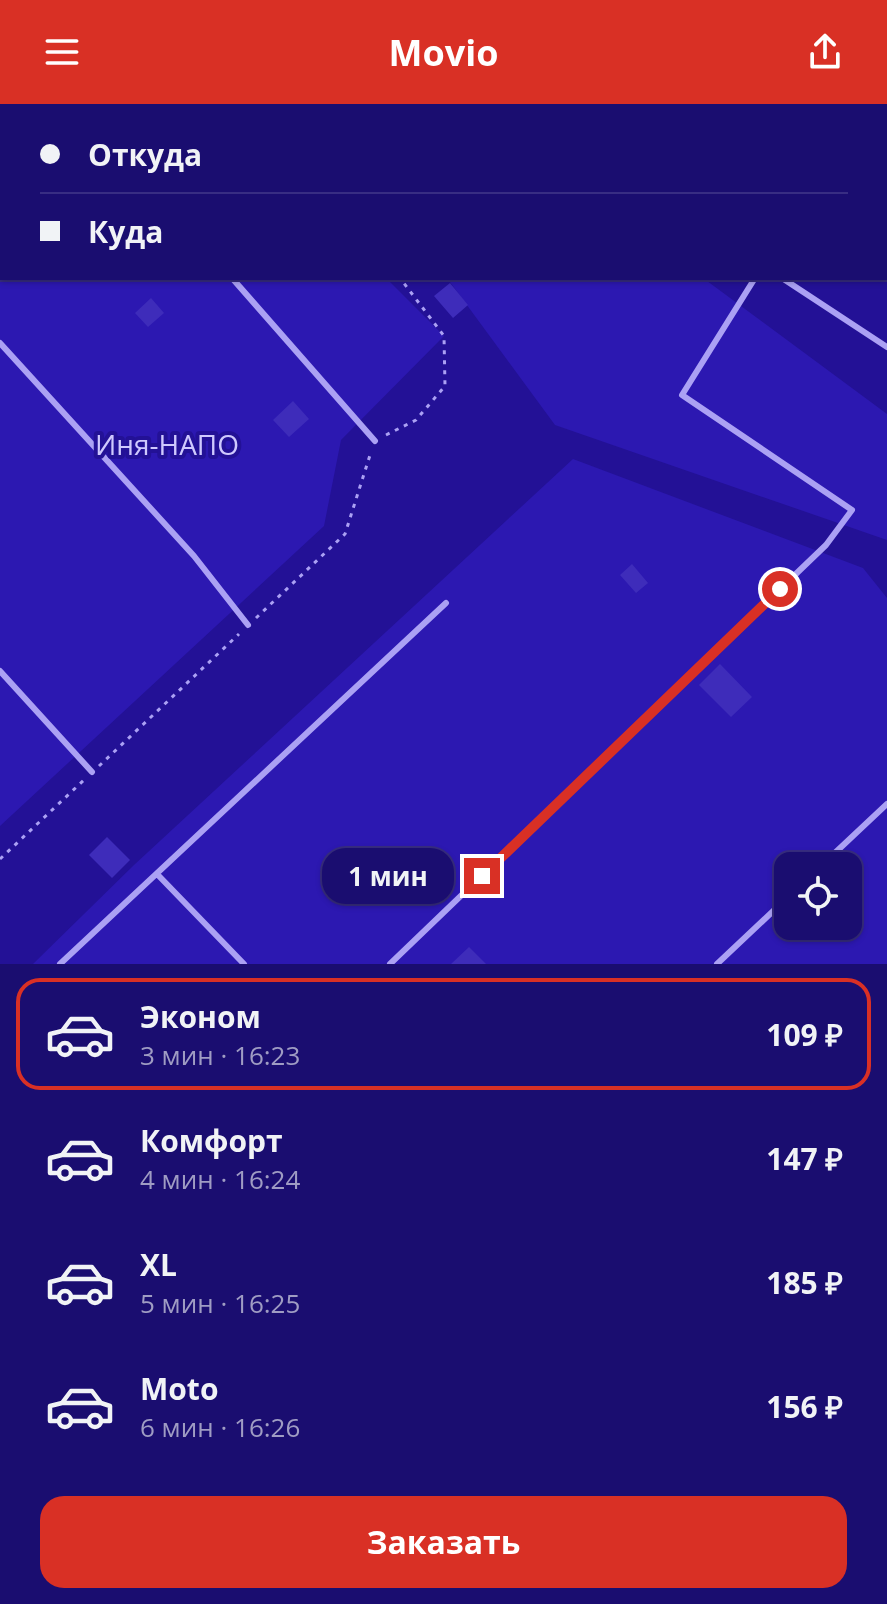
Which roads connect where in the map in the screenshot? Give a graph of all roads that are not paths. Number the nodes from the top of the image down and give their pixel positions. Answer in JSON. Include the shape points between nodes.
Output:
{"nodes":[{"id":1,"x":234,"y":280,"type":"edge"},
{"id":2,"x":754,"y":280,"type":"edge"},
{"id":3,"x":785,"y":280,"type":"edge"},
{"id":4,"x":0,"y":343,"type":"edge"},
{"id":5,"x":887,"y":347,"type":"edge"},
{"id":6,"x":375,"y":441,"type":"road end"},
{"id":7,"x":446,"y":603,"type":"dead end"},
{"id":8,"x":248,"y":625,"type":"road end"},
{"id":9,"x":0,"y":671,"type":"edge"},
{"id":10,"x":92,"y":772,"type":"road end"},
{"id":11,"x":887,"y":804,"type":"edge"},
{"id":12,"x":836,"y":852,"type":"edge"},
{"id":13,"x":157,"y":874,"type":"junction"},
{"id":14,"x":774,"y":910,"type":"edge"},
{"id":15,"x":60,"y":964,"type":"edge"},
{"id":16,"x":244,"y":964,"type":"edge"},
{"id":17,"x":390,"y":964,"type":"edge"},
{"id":18,"x":717,"y":964,"type":"edge"}],
"edges":[{"from":1,"to":6,"type":"lane"},
{"from":2,"to":17,"type":"lane","via":[[682,395],[852,510],[826,545]]},
{"from":3,"to":5,"type":"lane"},
{"from":4,"to":8,"type":"lane","via":[[194,556]]},
{"from":7,"to":13,"type":"lane"},
{"from":9,"to":10,"type":"lane"},
{"from":11,"to":12,"type":"lane"},
{"from":13,"to":15,"type":"lane"},
{"from":13,"to":16,"type":"lane"},
{"from":14,"to":18,"type":"lane"}]}
